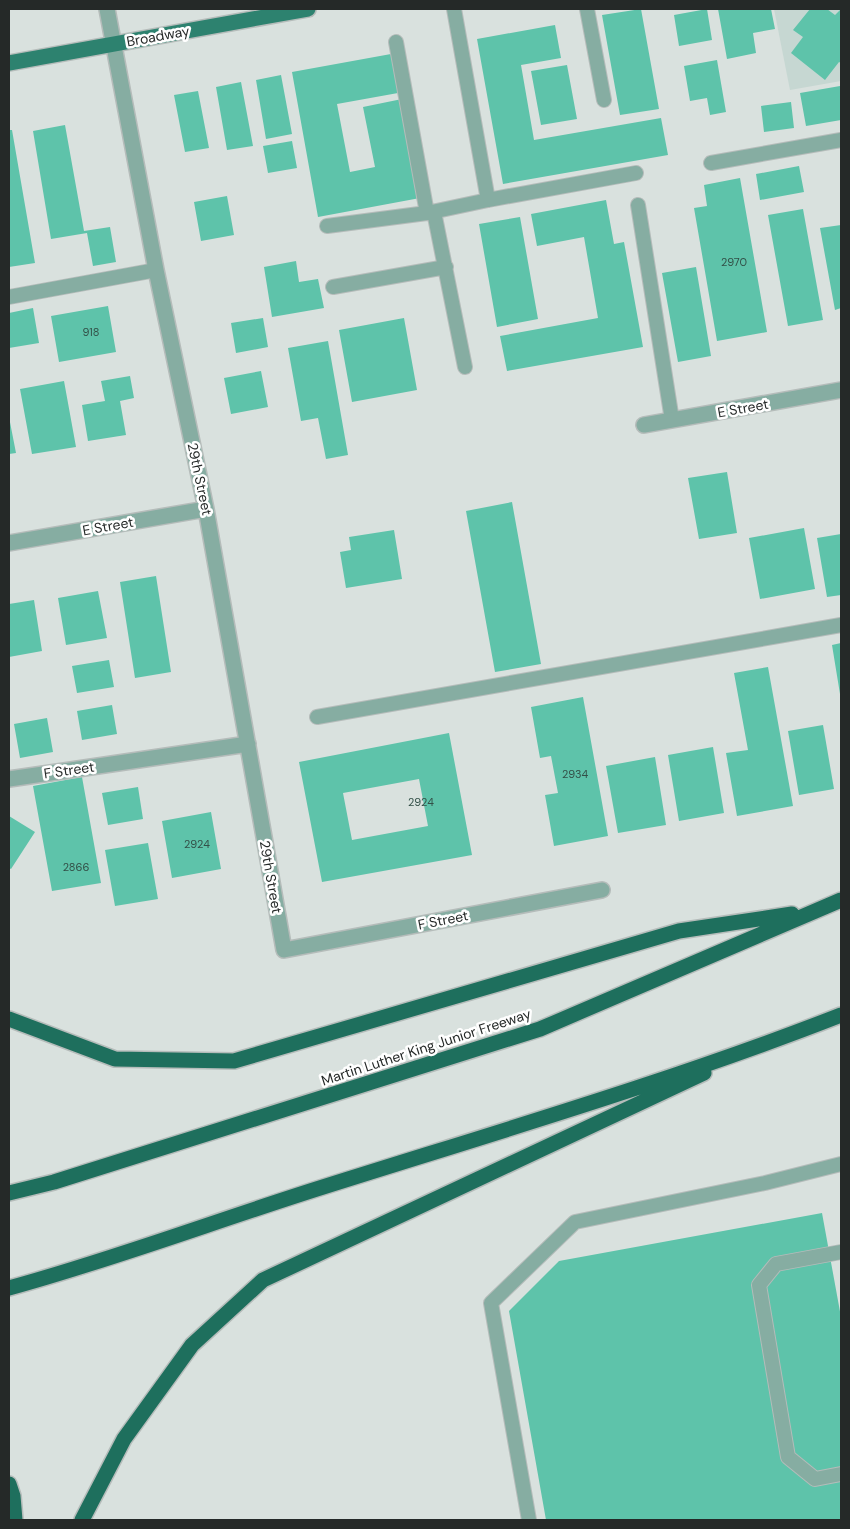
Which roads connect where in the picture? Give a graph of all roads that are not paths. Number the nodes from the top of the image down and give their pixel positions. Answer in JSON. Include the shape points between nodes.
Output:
{"nodes":[{"id":1,"x":108,"y":9,"type":"edge"},
{"id":2,"x":308,"y":9,"type":"edge"},
{"id":3,"x":454,"y":9,"type":"edge"},
{"id":4,"x":588,"y":9,"type":"edge"},
{"id":5,"x":396,"y":42,"type":"dead end"},
{"id":6,"x":114,"y":44,"type":"junction"},
{"id":7,"x":9,"y":62,"type":"edge"},
{"id":8,"x":604,"y":100,"type":"dead end"},
{"id":9,"x":841,"y":140,"type":"edge"},
{"id":10,"x":712,"y":163,"type":"dead end"},
{"id":11,"x":636,"y":173,"type":"dead end"},
{"id":12,"x":488,"y":200,"type":"junction"},
{"id":13,"x":638,"y":205,"type":"dead end"},
{"id":14,"x":430,"y":212,"type":"junction"},
{"id":15,"x":327,"y":226,"type":"dead end"},
{"id":16,"x":446,"y":267,"type":"junction"},
{"id":17,"x":156,"y":270,"type":"junction"},
{"id":18,"x":333,"y":287,"type":"dead end"},
{"id":19,"x":9,"y":297,"type":"edge"},
{"id":20,"x":464,"y":367,"type":"dead end"},
{"id":21,"x":841,"y":390,"type":"edge"},
{"id":22,"x":672,"y":420,"type":"junction"},
{"id":23,"x":644,"y":425,"type":"dead end"},
{"id":24,"x":206,"y":509,"type":"junction"},
{"id":25,"x":9,"y":543,"type":"edge"},
{"id":26,"x":841,"y":626,"type":"edge"},
{"id":27,"x":317,"y":717,"type":"dead end"},
{"id":28,"x":248,"y":744,"type":"junction"},
{"id":29,"x":9,"y":779,"type":"edge"},
{"id":30,"x":602,"y":890,"type":"dead end"},
{"id":31,"x":841,"y":900,"type":"edge"},
{"id":32,"x":813,"y":911,"type":"junction"},
{"id":33,"x":284,"y":950,"type":"joint"},
{"id":34,"x":841,"y":1014,"type":"edge"},
{"id":35,"x":9,"y":1019,"type":"edge"},
{"id":36,"x":771,"y":1042,"type":"junction"},
{"id":37,"x":841,"y":1164,"type":"edge"},
{"id":38,"x":9,"y":1193,"type":"edge"},
{"id":39,"x":841,"y":1252,"type":"edge"},
{"id":40,"x":9,"y":1288,"type":"edge"},
{"id":41,"x":841,"y":1474,"type":"edge"},
{"id":42,"x":9,"y":1484,"type":"edge"},
{"id":43,"x":15,"y":1520,"type":"edge"},
{"id":44,"x":82,"y":1520,"type":"edge"},
{"id":45,"x":529,"y":1520,"type":"edge"}],
"edges":[{"from":1,"to":6,"type":"street","name":"29th Street"},
{"from":2,"to":6,"type":"main road","name":"Broadway"},
{"from":3,"to":12,"type":"lane"},
{"from":4,"to":8,"type":"lane"},
{"from":5,"to":14,"type":"lane"},
{"from":6,"to":7,"type":"main road","name":"Broadway"},
{"from":6,"to":17,"type":"street","name":"29th Street"},
{"from":9,"to":10,"type":"lane"},
{"from":11,"to":12,"type":"lane"},
{"from":12,"to":14,"type":"lane"},
{"from":13,"to":22,"type":"lane"},
{"from":14,"to":15,"type":"lane"},
{"from":14,"to":16,"type":"lane"},
{"from":16,"to":18,"type":"lane"},
{"from":16,"to":20,"type":"lane"},
{"from":17,"to":19,"type":"lane"},
{"from":17,"to":24,"type":"street","name":"29th Street"},
{"from":21,"to":22,"type":"street","name":"E Street"},
{"from":22,"to":23,"type":"street","name":"E Street"},
{"from":24,"to":25,"type":"street","name":"E Street"},
{"from":24,"to":28,"type":"street","name":"29th Street"},
{"from":26,"to":27,"type":"lane"},
{"from":28,"to":29,"type":"street","name":"F Street"},
{"from":28,"to":33,"type":"street","name":"29th Street"},
{"from":30,"to":33,"type":"street","name":"F Street"},
{"from":31,"to":32,"type":"highway","name":"Martin Luther King Junior Freeway"},
{"from":32,"to":35,"type":"highway","via":[[679,930],[234,1061],[115,1059]]},
{"from":32,"to":38,"type":"highway","name":"Martin Luther King Junior Freeway","via":[[540,1029],[54,1182]]},
{"from":34,"to":36,"type":"highway"},
{"from":36,"to":40,"type":"highway","via":[[84,1268]]},
{"from":36,"to":44,"type":"highway","via":[[263,1280],[192,1345],[124,1439]]},
{"from":37,"to":45,"type":"lane","via":[[575,1222],[491,1303]]},
{"from":39,"to":41,"type":"lane","via":[[776,1264],[759,1286],[788,1457],[815,1479]]},
{"from":42,"to":43,"type":"highway"}]}
